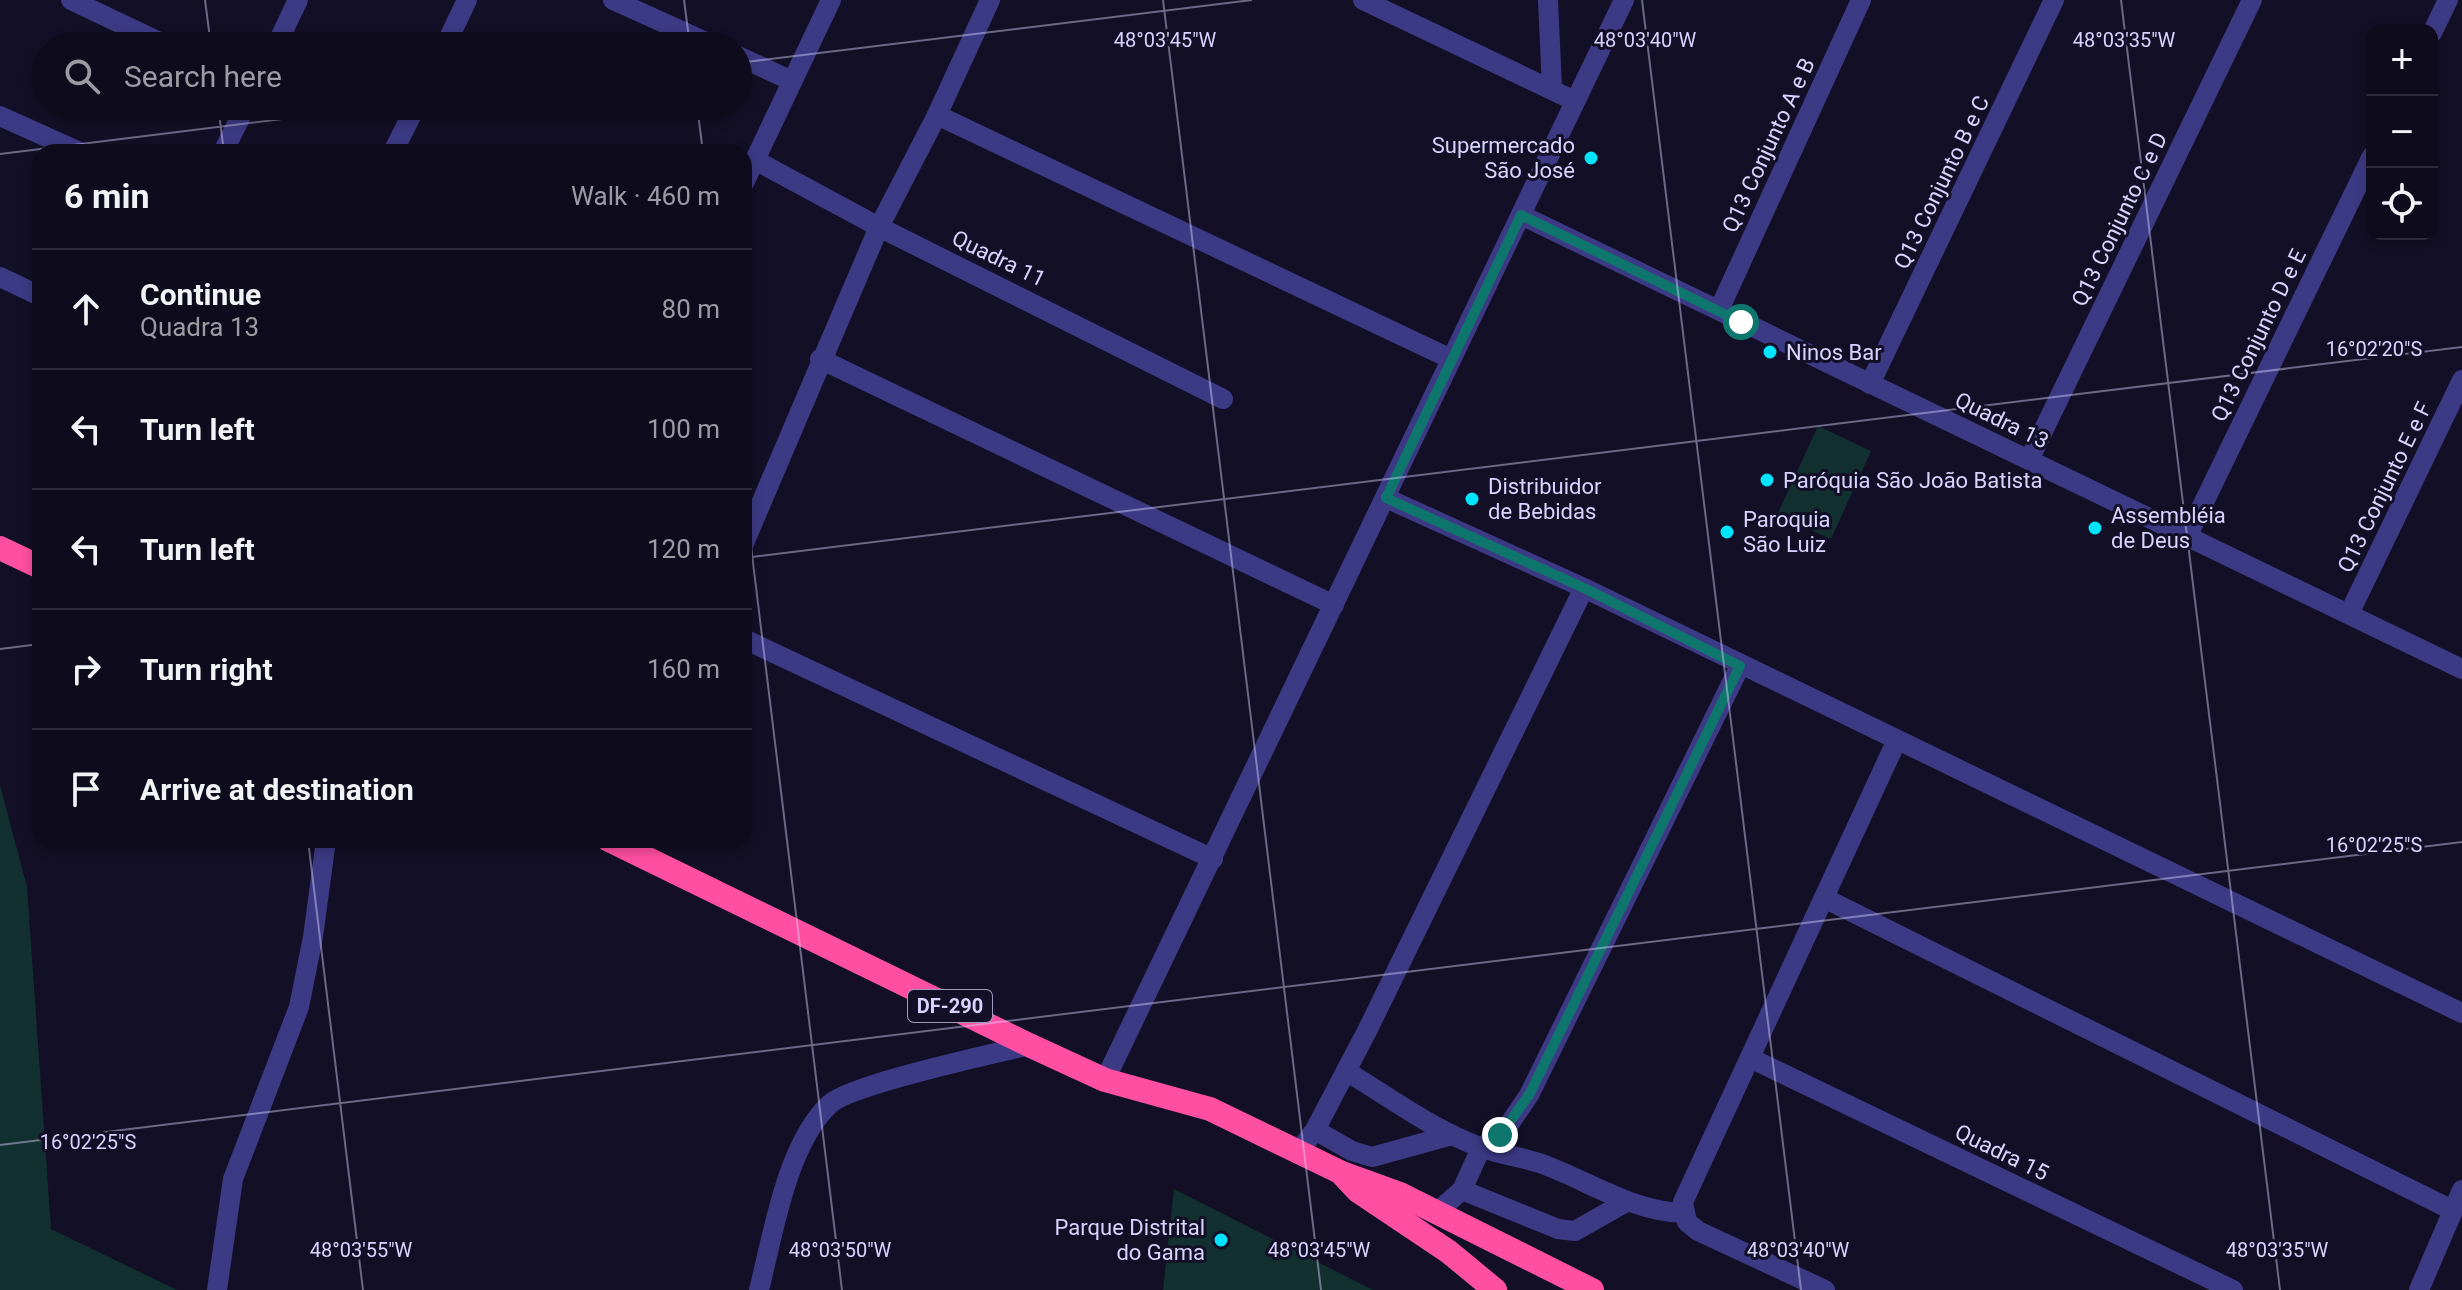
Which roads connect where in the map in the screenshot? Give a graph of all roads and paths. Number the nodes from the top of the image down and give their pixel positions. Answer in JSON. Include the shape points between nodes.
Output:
{"nodes":[{"id":1,"x":71,"y":0,"type":"edge"},
{"id":2,"x":298,"y":0,"type":"edge"},
{"id":3,"x":467,"y":0,"type":"edge"},
{"id":4,"x":613,"y":0,"type":"edge"},
{"id":5,"x":831,"y":0,"type":"edge"},
{"id":6,"x":990,"y":0,"type":"edge"},
{"id":7,"x":1363,"y":0,"type":"edge"},
{"id":8,"x":1548,"y":0,"type":"edge"},
{"id":9,"x":1624,"y":0,"type":"edge"},
{"id":10,"x":1861,"y":0,"type":"edge"},
{"id":11,"x":2054,"y":0,"type":"edge"},
{"id":12,"x":2252,"y":0,"type":"edge"},
{"id":13,"x":2448,"y":0,"type":"edge"},
{"id":14,"x":2436,"y":24,"type":"edge"},
{"id":15,"x":138,"y":32,"type":"edge"},
{"id":16,"x":283,"y":32,"type":"edge"},
{"id":17,"x":452,"y":32,"type":"edge"},
{"id":18,"x":684,"y":32,"type":"edge"},
{"id":19,"x":752,"y":62,"type":"edge"},
{"id":20,"x":792,"y":81,"type":"junction"},
{"id":21,"x":1552,"y":88,"type":"junction"},
{"id":22,"x":1575,"y":101,"type":"junction"},
{"id":23,"x":937,"y":115,"type":"junction"},
{"id":24,"x":0,"y":116,"type":"edge"},
{"id":25,"x":239,"y":120,"type":"edge"},
{"id":26,"x":409,"y":120,"type":"edge"},
{"id":27,"x":62,"y":144,"type":"edge"},
{"id":28,"x":227,"y":144,"type":"edge"},
{"id":29,"x":397,"y":144,"type":"edge"},
{"id":30,"x":755,"y":160,"type":"junction"},
{"id":31,"x":752,"y":166,"type":"edge"},
{"id":32,"x":2366,"y":168,"type":"edge"},
{"id":33,"x":1521,"y":215,"type":"junction"},
{"id":34,"x":879,"y":227,"type":"junction"},
{"id":35,"x":0,"y":277,"type":"edge"},
{"id":36,"x":32,"y":292,"type":"edge"},
{"id":37,"x":1719,"y":310,"type":"junction"},
{"id":38,"x":820,"y":359,"type":"junction"},
{"id":39,"x":1451,"y":359,"type":"junction"},
{"id":40,"x":2462,"y":380,"type":"edge"},
{"id":41,"x":1870,"y":384,"type":"junction"},
{"id":42,"x":1223,"y":399,"type":"dead end"},
{"id":43,"x":2029,"y":460,"type":"junction"},
{"id":44,"x":1386,"y":498,"type":"junction"},
{"id":45,"x":752,"y":524,"type":"edge"},
{"id":46,"x":2188,"y":535,"type":"junction"},
{"id":47,"x":0,"y":548,"type":"edge"},
{"id":48,"x":32,"y":563,"type":"edge"},
{"id":49,"x":1584,"y":588,"type":"junction"},
{"id":50,"x":1334,"y":605,"type":"junction"},
{"id":51,"x":2349,"y":614,"type":"junction"},
{"id":52,"x":752,"y":643,"type":"edge"},
{"id":53,"x":1740,"y":666,"type":"junction"},
{"id":54,"x":2462,"y":669,"type":"edge"},
{"id":55,"x":1896,"y":742,"type":"junction"},
{"id":56,"x":325,"y":848,"type":"edge"},
{"id":57,"x":625,"y":848,"type":"edge"},
{"id":58,"x":1213,"y":859,"type":"junction"},
{"id":59,"x":1824,"y":898,"type":"junction"},
{"id":60,"x":2462,"y":1013,"type":"edge"},
{"id":61,"x":1029,"y":1045,"type":"junction"},
{"id":62,"x":1750,"y":1058,"type":"junction"},
{"id":63,"x":1346,"y":1071,"type":"junction"},
{"id":64,"x":1105,"y":1080,"type":"junction"},
{"id":65,"x":1315,"y":1130,"type":"junction"},
{"id":66,"x":1452,"y":1135,"type":"junction"},
{"id":67,"x":1481,"y":1148,"type":"junction"},
{"id":68,"x":1300,"y":1150,"type":"junction"},
{"id":69,"x":1342,"y":1173,"type":"junction"},
{"id":70,"x":1462,"y":1190,"type":"junction"},
{"id":71,"x":2462,"y":1190,"type":"edge"},
{"id":72,"x":1626,"y":1202,"type":"junction"},
{"id":73,"x":2452,"y":1210,"type":"junction"},
{"id":74,"x":1437,"y":1212,"type":"junction"},
{"id":75,"x":1683,"y":1213,"type":"junction"},
{"id":76,"x":2424,"y":1288,"type":"edge"},
{"id":77,"x":217,"y":1290,"type":"edge"},
{"id":78,"x":759,"y":1290,"type":"edge"},
{"id":79,"x":1495,"y":1290,"type":"edge"},
{"id":80,"x":1592,"y":1290,"type":"edge"},
{"id":81,"x":1825,"y":1290,"type":"edge"},
{"id":82,"x":2233,"y":1290,"type":"edge"}],
"edges":[{"from":1,"to":15,"type":"street"},
{"from":2,"to":16,"type":"street"},
{"from":3,"to":17,"type":"street"},
{"from":4,"to":18,"type":"street"},
{"from":5,"to":20,"type":"street"},
{"from":6,"to":23,"type":"street"},
{"from":7,"to":21,"type":"street"},
{"from":8,"to":21,"type":"street"},
{"from":9,"to":22,"type":"street"},
{"from":10,"to":37,"type":"street","name":"Q13 Conjunto A e B"},
{"from":11,"to":41,"type":"street","name":"Q13 Conjunto B e C"},
{"from":12,"to":43,"type":"street","name":"Q13 Conjunto C e D"},
{"from":13,"to":14,"type":"street"},
{"from":19,"to":20,"type":"street"},
{"from":20,"to":30,"type":"street"},
{"from":21,"to":22,"type":"street"},
{"from":22,"to":33,"type":"street"},
{"from":23,"to":34,"type":"street"},
{"from":23,"to":39,"type":"street"},
{"from":24,"to":27,"type":"street"},
{"from":25,"to":28,"type":"street"},
{"from":26,"to":29,"type":"street"},
{"from":30,"to":31,"type":"street"},
{"from":30,"to":34,"type":"street","name":"Quadra 11"},
{"from":32,"to":46,"type":"street","name":"Q13 Conjunto D e E"},
{"from":33,"to":37,"type":"street","name":"Quadra 13"},
{"from":33,"to":39,"type":"street"},
{"from":34,"to":38,"type":"street"},
{"from":34,"to":42,"type":"street","name":"Quadra 11"},
{"from":35,"to":36,"type":"street"},
{"from":37,"to":41,"type":"street","name":"Quadra 13"},
{"from":38,"to":45,"type":"street"},
{"from":38,"to":50,"type":"street"},
{"from":39,"to":44,"type":"street"},
{"from":40,"to":51,"type":"street","name":"Q13 Conjunto E e F"},
{"from":41,"to":43,"type":"street","name":"Quadra 13"},
{"from":43,"to":46,"type":"street","name":"Quadra 13"},
{"from":44,"to":49,"type":"street"},
{"from":44,"to":50,"type":"street"},
{"from":46,"to":51,"type":"street","name":"Quadra 13"},
{"from":47,"to":48,"type":"highway"},
{"from":49,"to":53,"type":"street"},
{"from":49,"to":63,"type":"street"},
{"from":50,"to":58,"type":"street"},
{"from":51,"to":54,"type":"street","name":"Quadra 13"},
{"from":52,"to":58,"type":"street"},
{"from":53,"to":55,"type":"street"},
{"from":53,"to":67,"type":"street","via":[[1529,1095],[1506,1129]]},
{"from":55,"to":59,"type":"street"},
{"from":55,"to":60,"type":"street"},
{"from":56,"to":77,"type":"street","via":[[299,1007],[233,1179]]},
{"from":57,"to":61,"type":"highway","number":"DF-290"},
{"from":58,"to":64,"type":"street"},
{"from":59,"to":62,"type":"street"},
{"from":59,"to":73,"type":"street"},
{"from":61,"to":64,"type":"highway","number":"DF-290"},
{"from":61,"to":78,"type":"street","via":[[832,1102],[809,1129],[786,1188]]},
{"from":62,"to":75,"type":"street","via":[[1692,1177]]},
{"from":62,"to":82,"type":"street","name":"Quadra 15"},
{"from":63,"to":65,"type":"street"},
{"from":63,"to":66,"type":"street"},
{"from":64,"to":68,"type":"highway","number":"DF-290","via":[[1210,1109]]},
{"from":65,"to":66,"type":"street","via":[[1372,1157]]},
{"from":65,"to":68,"type":"street"},
{"from":66,"to":67,"type":"street"},
{"from":67,"to":70,"type":"street"},
{"from":67,"to":72,"type":"street","via":[[1543,1164]]},
{"from":68,"to":69,"type":"highway","number":"DF-290"},
{"from":69,"to":74,"type":"highway","number":"DF-290"},
{"from":69,"to":79,"type":"highway","number":"DF-290","via":[[1358,1191]]},
{"from":70,"to":72,"type":"street","via":[[1575,1231]]},
{"from":70,"to":74,"type":"street"},
{"from":71,"to":73,"type":"street"},
{"from":72,"to":75,"type":"street"},
{"from":73,"to":76,"type":"street"},
{"from":74,"to":80,"type":"highway","number":"DF-290"},
{"from":75,"to":81,"type":"street","via":[[1698,1231]]}]}
